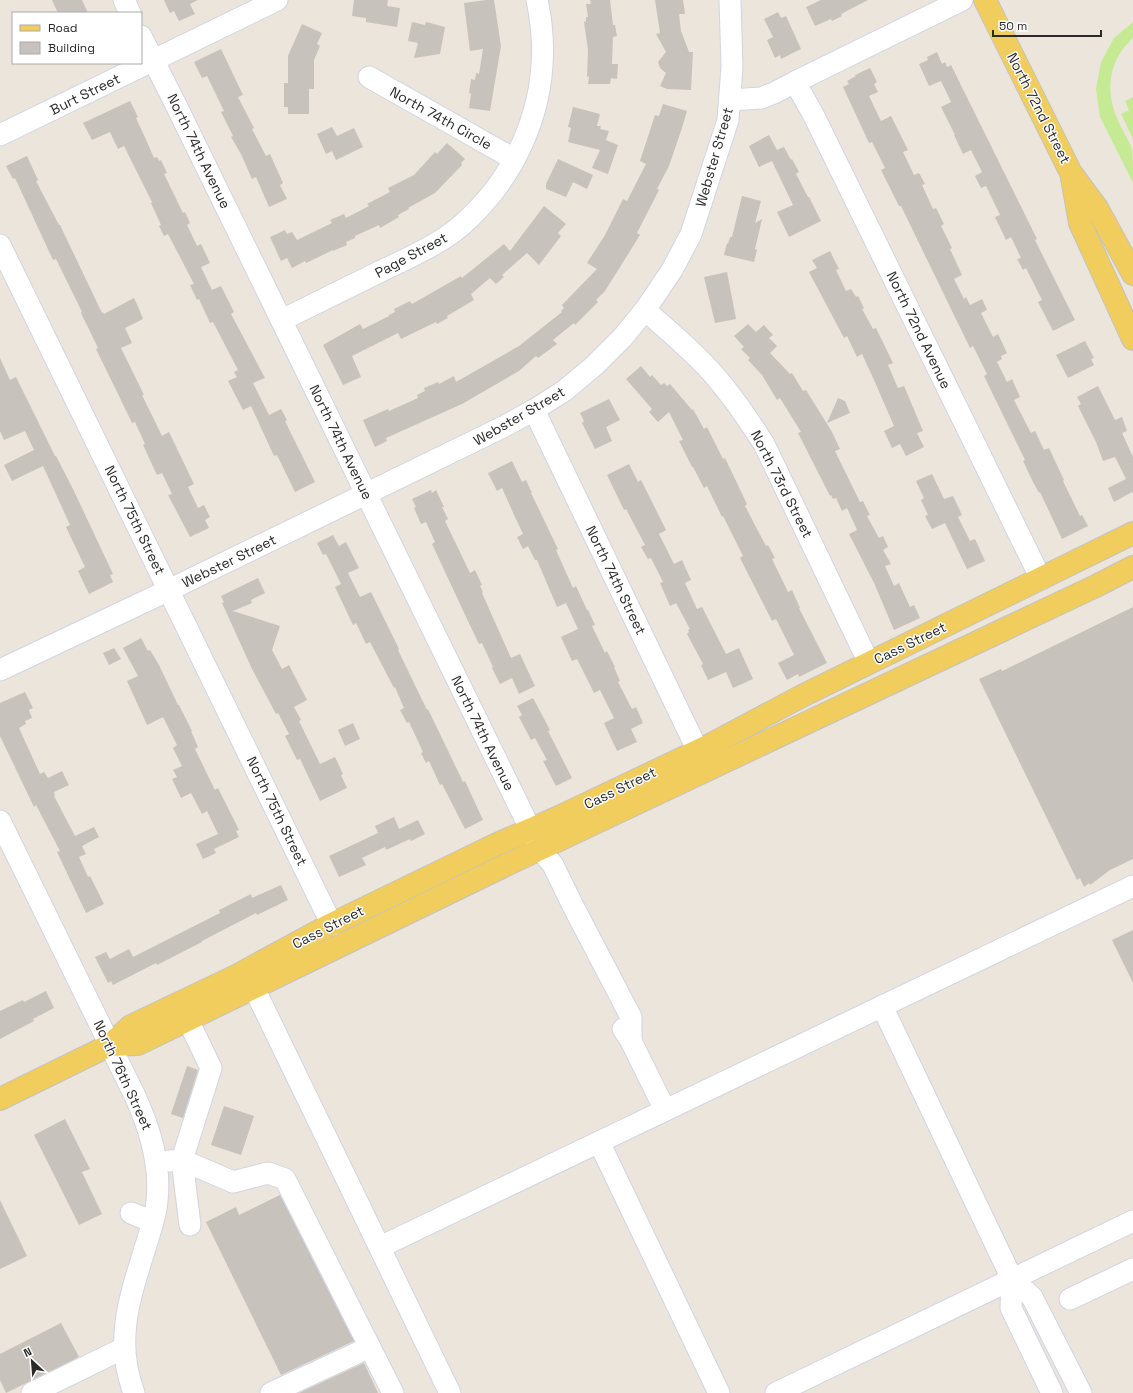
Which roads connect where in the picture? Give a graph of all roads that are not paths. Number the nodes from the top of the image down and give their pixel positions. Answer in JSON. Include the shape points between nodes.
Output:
{"nodes":[{"id":1,"x":124,"y":0,"type":"edge"},
{"id":2,"x":277,"y":0,"type":"edge"},
{"id":3,"x":537,"y":0,"type":"edge"},
{"id":4,"x":730,"y":0,"type":"edge"},
{"id":5,"x":962,"y":0,"type":"edge"},
{"id":6,"x":985,"y":0,"type":"edge"},
{"id":7,"x":130,"y":12,"type":"edge"},
{"id":8,"x":142,"y":38,"type":"edge"},
{"id":9,"x":153,"y":60,"type":"junction"},
{"id":10,"x":369,"y":77,"type":"dead end"},
{"id":11,"x":795,"y":82,"type":"junction"},
{"id":12,"x":730,"y":100,"type":"junction"},
{"id":13,"x":0,"y":135,"type":"edge"},
{"id":14,"x":514,"y":159,"type":"junction"},
{"id":15,"x":1071,"y":173,"type":"junction"},
{"id":16,"x":0,"y":245,"type":"edge"},
{"id":17,"x":1133,"y":274,"type":"edge"},
{"id":18,"x":645,"y":310,"type":"junction"},
{"id":19,"x":282,"y":320,"type":"junction"},
{"id":20,"x":1133,"y":339,"type":"edge"},
{"id":21,"x":534,"y":410,"type":"junction"},
{"id":22,"x":366,"y":494,"type":"junction"},
{"id":23,"x":1133,"y":533,"type":"edge"},
{"id":24,"x":1133,"y":567,"type":"edge"},
{"id":25,"x":1041,"y":579,"type":"junction"},
{"id":26,"x":169,"y":590,"type":"junction"},
{"id":27,"x":870,"y":663,"type":"junction"},
{"id":28,"x":0,"y":670,"type":"edge"},
{"id":29,"x":698,"y":750,"type":"junction"},
{"id":30,"x":0,"y":821,"type":"edge"},
{"id":31,"x":530,"y":830,"type":"junction"},
{"id":32,"x":540,"y":849,"type":"junction"},
{"id":33,"x":1133,"y":886,"type":"edge"},
{"id":34,"x":332,"y":925,"type":"junction"},
{"id":35,"x":254,"y":988,"type":"junction"},
{"id":36,"x":882,"y":1006,"type":"junction"},
{"id":37,"x":188,"y":1020,"type":"junction"},
{"id":38,"x":110,"y":1045,"type":"junction"},
{"id":39,"x":0,"y":1099,"type":"edge"},
{"id":40,"x":665,"y":1110,"type":"junction"},
{"id":41,"x":599,"y":1142,"type":"junction"},
{"id":42,"x":182,"y":1160,"type":"junction"},
{"id":43,"x":157,"y":1163,"type":"junction"},
{"id":44,"x":130,"y":1213,"type":"dead end"},
{"id":45,"x":1133,"y":1221,"type":"edge"},
{"id":46,"x":153,"y":1222,"type":"junction"},
{"id":47,"x":190,"y":1225,"type":"dead end"},
{"id":48,"x":380,"y":1247,"type":"junction"},
{"id":49,"x":1133,"y":1269,"type":"edge"},
{"id":50,"x":1012,"y":1279,"type":"junction"},
{"id":51,"x":1070,"y":1299,"type":"dead end"},
{"id":52,"x":370,"y":1347,"type":"junction"},
{"id":53,"x":124,"y":1348,"type":"junction"},
{"id":54,"x":32,"y":1393,"type":"edge"},
{"id":55,"x":134,"y":1393,"type":"edge"},
{"id":56,"x":272,"y":1393,"type":"edge"},
{"id":57,"x":393,"y":1393,"type":"edge"},
{"id":58,"x":450,"y":1393,"type":"edge"},
{"id":59,"x":719,"y":1393,"type":"edge"},
{"id":60,"x":776,"y":1393,"type":"edge"},
{"id":61,"x":1052,"y":1393,"type":"edge"},
{"id":62,"x":1081,"y":1393,"type":"edge"}],
"edges":[{"from":1,"to":7,"type":"street"},
{"from":2,"to":9,"type":"street","name":"Burt Street"},
{"from":3,"to":14,"type":"street","via":[[543,44],[541,85],[526,137]]},
{"from":4,"to":12,"type":"street"},
{"from":5,"to":11,"type":"street","name":"Webster Street"},
{"from":6,"to":15,"type":"main road","name":"North 72nd Street"},
{"from":8,"to":9,"type":"street","name":"North 74th Avenue"},
{"from":9,"to":13,"type":"street","name":"Burt Street"},
{"from":9,"to":19,"type":"street","name":"North 74th Avenue"},
{"from":10,"to":14,"type":"street","name":"North 74th Circle"},
{"from":11,"to":12,"type":"street","name":"Webster Street","via":[[761,98]]},
{"from":11,"to":25,"type":"street","name":"North 72nd Avenue"},
{"from":12,"to":18,"type":"street","name":"Webster Street","via":[[728,120],[691,234],[672,270]]},
{"from":14,"to":19,"type":"street","name":"Page Street","via":[[484,203],[447,237]]},
{"from":15,"to":17,"type":"main road","name":"North 72nd Street","via":[[1097,208]]},
{"from":15,"to":20,"type":"main road","name":"North 72nd Street","via":[[1080,223]]},
{"from":16,"to":26,"type":"street","name":"North 75th Street"},
{"from":18,"to":21,"type":"street","name":"Webster Street","via":[[594,366],[564,391]]},
{"from":18,"to":27,"type":"street","name":"North 73rd Street","via":[[699,359],[732,396],[764,444]]},
{"from":19,"to":22,"type":"street","name":"North 74th Avenue"},
{"from":21,"to":22,"type":"street","name":"Webster Street"},
{"from":21,"to":29,"type":"street","name":"North 74th Street"},
{"from":22,"to":26,"type":"street","name":"Webster Street"},
{"from":22,"to":31,"type":"street","name":"North 74th Avenue"},
{"from":23,"to":25,"type":"main road","name":"Cass Street"},
{"from":24,"to":32,"type":"main road","name":"Cass Street"},
{"from":25,"to":27,"type":"main road","name":"Cass Street"},
{"from":26,"to":28,"type":"street","name":"Webster Street"},
{"from":26,"to":34,"type":"street","name":"North 75th Street"},
{"from":27,"to":29,"type":"main road","name":"Cass Street"},
{"from":29,"to":31,"type":"main road","name":"Cass Street"},
{"from":30,"to":38,"type":"street","name":"North 76th Street"},
{"from":31,"to":32,"type":"street","name":"North 74th Avenue"},
{"from":31,"to":34,"type":"main road","name":"Cass Street"},
{"from":32,"to":35,"type":"main road","name":"Cass Street"},
{"from":32,"to":40,"type":"street","via":[[540,872],[557,908],[619,1024],[631,1041]]},
{"from":33,"to":36,"type":"street"},
{"from":34,"to":38,"type":"main road","name":"Cass Street","via":[[236,976],[131,1026]]},
{"from":35,"to":37,"type":"main road","name":"Cass Street"},
{"from":35,"to":48,"type":"street"},
{"from":36,"to":40,"type":"street"},
{"from":36,"to":50,"type":"street"},
{"from":37,"to":38,"type":"main road","name":"Cass Street","via":[[138,1044]]},
{"from":37,"to":42,"type":"street","via":[[211,1068]]},
{"from":38,"to":39,"type":"main road","name":"Cass Street"},
{"from":38,"to":43,"type":"street","name":"North 76th Street","via":[[144,1117]]},
{"from":40,"to":41,"type":"street"},
{"from":41,"to":48,"type":"street"},
{"from":41,"to":59,"type":"street"},
{"from":42,"to":43,"type":"street"},
{"from":42,"to":47,"type":"street"},
{"from":42,"to":52,"type":"street","via":[[233,1182],[268,1173],[285,1180]]},
{"from":43,"to":46,"type":"street","name":"North 76th Street","via":[[158,1191]]},
{"from":44,"to":46,"type":"street"},
{"from":45,"to":50,"type":"street"},
{"from":46,"to":53,"type":"street","name":"North 76th Street","via":[[129,1299]]},
{"from":48,"to":58,"type":"street"},
{"from":49,"to":51,"type":"street"},
{"from":50,"to":60,"type":"street"},
{"from":50,"to":61,"type":"street","via":[[1011,1308]]},
{"from":50,"to":62,"type":"street","via":[[1032,1297]]},
{"from":52,"to":56,"type":"street"},
{"from":52,"to":57,"type":"street"},
{"from":53,"to":54,"type":"street"},
{"from":53,"to":55,"type":"street","name":"North 76th Street","via":[[128,1376]]}]}
